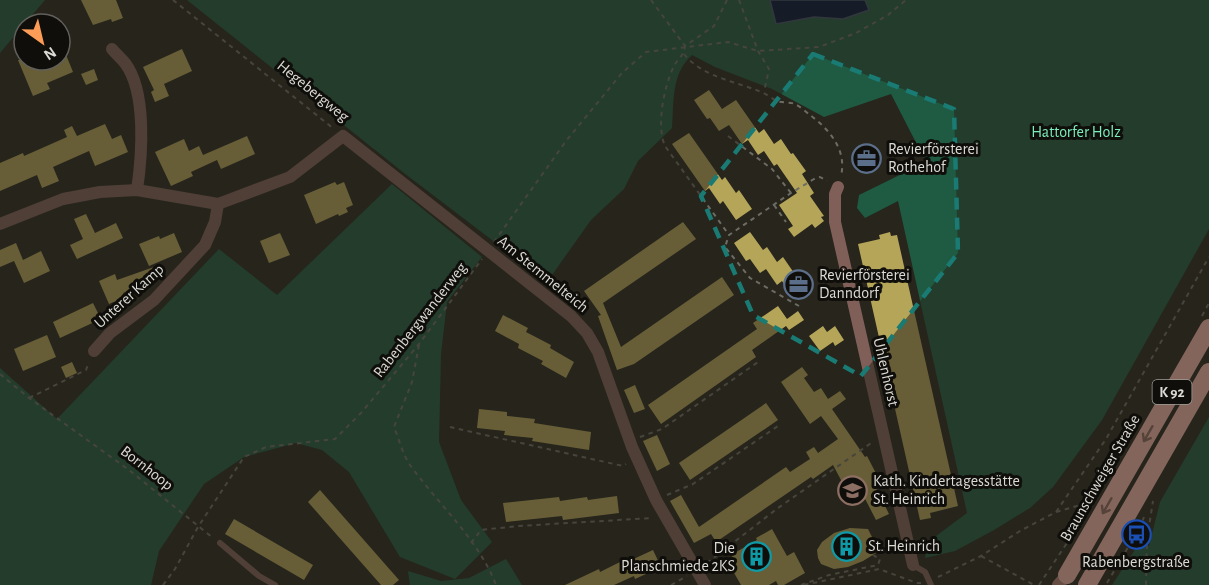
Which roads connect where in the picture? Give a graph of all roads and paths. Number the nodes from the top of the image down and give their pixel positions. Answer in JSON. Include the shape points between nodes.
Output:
{"nodes":[{"id":1,"x":173,"y":0,"type":"edge"},
{"id":2,"x":651,"y":0,"type":"edge"},
{"id":3,"x":727,"y":0,"type":"edge"},
{"id":4,"x":739,"y":0,"type":"edge"},
{"id":5,"x":906,"y":0,"type":"edge"},
{"id":6,"x":686,"y":46,"type":"junction"},
{"id":7,"x":112,"y":50,"type":"dead end"},
{"id":8,"x":758,"y":51,"type":"junction"},
{"id":9,"x":684,"y":54,"type":"junction"},
{"id":10,"x":764,"y":93,"type":"junction"},
{"id":11,"x":343,"y":136,"type":"junction"},
{"id":12,"x":728,"y":136,"type":"dead end"},
{"id":13,"x":838,"y":187,"type":"junction"},
{"id":14,"x":137,"y":190,"type":"junction"},
{"id":15,"x":791,"y":193,"type":"junction"},
{"id":16,"x":218,"y":204,"type":"junction"},
{"id":17,"x":774,"y":205,"type":"junction"},
{"id":18,"x":786,"y":222,"type":"dead end"},
{"id":19,"x":0,"y":224,"type":"edge"},
{"id":20,"x":729,"y":235,"type":"junction"},
{"id":21,"x":488,"y":250,"type":"junction"},
{"id":22,"x":1209,"y":257,"type":"edge"},
{"id":23,"x":799,"y":306,"type":"dead end"},
{"id":24,"x":1209,"y":328,"type":"edge"},
{"id":25,"x":419,"y":344,"type":"junction"},
{"id":26,"x":94,"y":351,"type":"joint"},
{"id":27,"x":758,"y":362,"type":"dead end"},
{"id":28,"x":1209,"y":372,"type":"edge"},
{"id":29,"x":0,"y":374,"type":"edge"},
{"id":30,"x":29,"y":398,"type":"junction"},
{"id":31,"x":778,"y":426,"type":"dead end"},
{"id":32,"x":450,"y":427,"type":"dead end"},
{"id":33,"x":884,"y":435,"type":"junction"},
{"id":34,"x":629,"y":441,"type":"junction"},
{"id":35,"x":637,"y":459,"type":"junction"},
{"id":36,"x":1154,"y":498,"type":"dead end"},
{"id":37,"x":656,"y":500,"type":"junction"},
{"id":38,"x":1086,"y":510,"type":"dead end"},
{"id":39,"x":1056,"y":512,"type":"junction"},
{"id":40,"x":665,"y":516,"type":"junction"},
{"id":41,"x":198,"y":527,"type":"junction"},
{"id":42,"x":1137,"y":532,"type":"dead end"},
{"id":43,"x":1072,"y":535,"type":"dead end"},
{"id":44,"x":1147,"y":539,"type":"junction"},
{"id":45,"x":220,"y":543,"type":"joint"},
{"id":46,"x":471,"y":543,"type":"junction"},
{"id":47,"x":873,"y":555,"type":"dead end"},
{"id":48,"x":981,"y":556,"type":"junction"},
{"id":49,"x":880,"y":563,"type":"junction"},
{"id":50,"x":913,"y":565,"type":"joint"},
{"id":51,"x":1114,"y":570,"type":"dead end"},
{"id":52,"x":885,"y":571,"type":"junction"},
{"id":53,"x":696,"y":572,"type":"junction"},
{"id":54,"x":1062,"y":582,"type":"edge"},
{"id":55,"x":930,"y":583,"type":"edge"},
{"id":56,"x":163,"y":585,"type":"edge"},
{"id":57,"x":275,"y":585,"type":"edge"},
{"id":58,"x":496,"y":585,"type":"edge"},
{"id":59,"x":671,"y":585,"type":"edge"},
{"id":60,"x":705,"y":585,"type":"edge"},
{"id":61,"x":803,"y":585,"type":"edge"},
{"id":62,"x":1034,"y":585,"type":"edge"},
{"id":63,"x":1039,"y":585,"type":"edge"},
{"id":64,"x":1087,"y":585,"type":"edge"},
{"id":65,"x":1105,"y":585,"type":"edge"},
{"id":66,"x":1146,"y":585,"type":"edge"}],
"edges":[{"from":1,"to":11,"type":"path","name":"Hegebergweg"},
{"from":2,"to":6,"type":"path"},
{"from":3,"to":6,"type":"path","via":[[714,26]]},
{"from":4,"to":8,"type":"path"},
{"from":5,"to":8,"type":"path","via":[[856,33],[819,47]]},
{"from":6,"to":8,"type":"path","name":"Rabenbergwanderweg","via":[[728,42]]},
{"from":6,"to":9,"type":"path"},
{"from":6,"to":21,"type":"path","name":"Rabenbergwanderweg","via":[[646,52],[622,72],[566,141]]},
{"from":7,"to":14,"type":"street","via":[[126,64],[137,91],[142,156]]},
{"from":8,"to":10,"type":"path","via":[[769,69]]},
{"from":9,"to":10,"type":"path","via":[[708,73]]},
{"from":9,"to":20,"type":"path","via":[[675,65],[666,92],[662,137]]},
{"from":10,"to":13,"type":"path","via":[[795,104],[829,130],[842,157]]},
{"from":11,"to":16,"type":"street","name":"Hegebergweg","via":[[290,177]]},
{"from":11,"to":21,"type":"street","name":"Am Stemmelteich"},
{"from":12,"to":15,"type":"path","via":[[772,169]]},
{"from":13,"to":15,"type":"path","via":[[820,177]]},
{"from":13,"to":33,"type":"street","name":"Uhlenhorst","via":[[835,222]]},
{"from":14,"to":16,"type":"street"},
{"from":14,"to":19,"type":"street","via":[[63,199]]},
{"from":15,"to":17,"type":"path"},
{"from":16,"to":26,"type":"street","name":"Unterer Kamp","via":[[205,245],[154,300],[110,333]]},
{"from":17,"to":18,"type":"path"},
{"from":17,"to":20,"type":"path"},
{"from":20,"to":23,"type":"path","via":[[725,247],[750,278]]},
{"from":21,"to":25,"type":"path","name":"Rabenbergwanderweg"},
{"from":21,"to":34,"type":"street","name":"Am Stemmelteich","via":[[587,333],[598,352]]},
{"from":22,"to":39,"type":"path","via":[[1106,439]]},
{"from":24,"to":54,"type":"highway","name":"Braunschweiger Straße","number":"K 92","one_way":true},
{"from":25,"to":41,"type":"path","name":"Rabenbergwanderweg","via":[[335,439],[266,447],[244,457]]},
{"from":25,"to":46,"type":"path","via":[[412,382],[394,428],[409,464]]},
{"from":26,"to":30,"type":"path","via":[[86,370]]},
{"from":27,"to":34,"type":"path","via":[[662,429]]},
{"from":28,"to":64,"type":"highway","number":"K 92"},
{"from":29,"to":30,"type":"path","name":"Bornhoop"},
{"from":30,"to":41,"type":"path","name":"Bornhoop","via":[[129,470]]},
{"from":31,"to":37,"type":"path","via":[[693,484]]},
{"from":32,"to":35,"type":"path","via":[[623,466]]},
{"from":33,"to":50,"type":"street","name":"Uhlenhorst"},
{"from":33,"to":53,"type":"path","via":[[778,508]]},
{"from":34,"to":35,"type":"street","name":"Am Stemmelteich"},
{"from":35,"to":37,"type":"street","name":"Am Stemmelteich"},
{"from":36,"to":44,"type":"path"},
{"from":37,"to":40,"type":"street","name":"Am Stemmelteich"},
{"from":38,"to":39,"type":"path","via":[[1091,502]]},
{"from":39,"to":48,"type":"path"},
{"from":40,"to":46,"type":"path","via":[[482,530]]},
{"from":40,"to":53,"type":"street","name":"Am Stemmelteich"},
{"from":41,"to":45,"type":"path","name":"Bornhoop"},
{"from":41,"to":56,"type":"path","name":"Rabenbergwanderweg"},
{"from":42,"to":44,"type":"path"},
{"from":43,"to":63,"type":"path"},
{"from":44,"to":66,"type":"path"},
{"from":45,"to":57,"type":"lane"},
{"from":46,"to":58,"type":"path","via":[[487,564]]},
{"from":47,"to":49,"type":"path","via":[[878,556]]},
{"from":48,"to":55,"type":"path"},
{"from":48,"to":62,"type":"path"},
{"from":49,"to":52,"type":"path"},
{"from":49,"to":61,"type":"path"},
{"from":50,"to":55,"type":"lane","via":[[925,572]]},
{"from":51,"to":65,"type":"path"},
{"from":52,"to":55,"type":"path","via":[[917,583]]},
{"from":52,"to":61,"type":"path"},
{"from":53,"to":59,"type":"path"},
{"from":53,"to":60,"type":"street","name":"Am Stemmelteich"}]}
